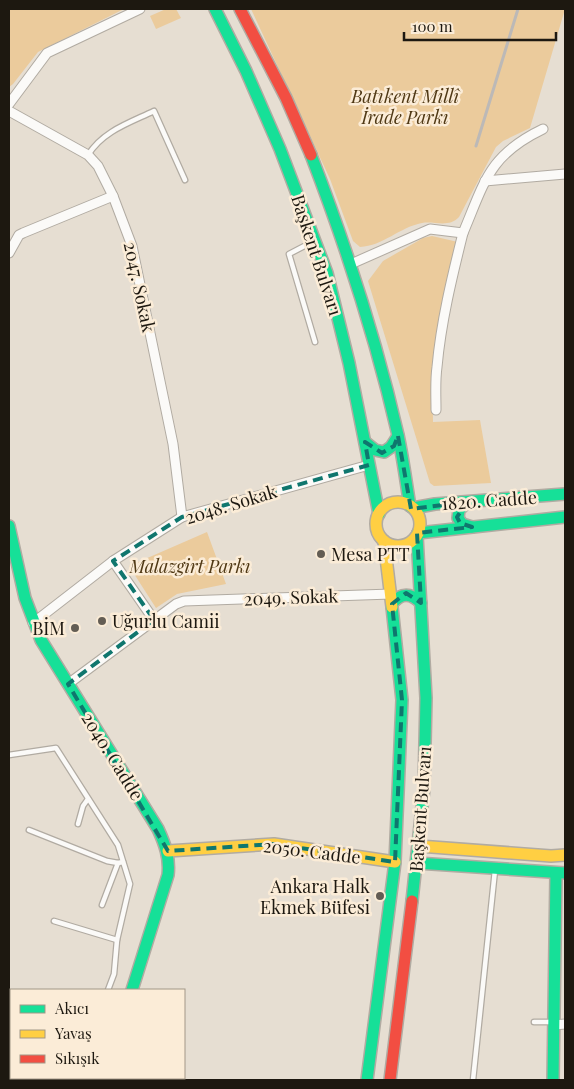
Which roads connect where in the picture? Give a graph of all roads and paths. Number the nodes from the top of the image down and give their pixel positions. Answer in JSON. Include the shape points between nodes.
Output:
{"nodes":[{"id":1,"x":140,"y":9,"type":"edge"},
{"id":2,"x":215,"y":9,"type":"edge"},
{"id":3,"x":240,"y":9,"type":"edge"},
{"id":4,"x":9,"y":104,"type":"edge"},
{"id":5,"x":9,"y":110,"type":"edge"},
{"id":6,"x":543,"y":129,"type":"dead end"},
{"id":7,"x":88,"y":155,"type":"junction"},
{"id":8,"x":565,"y":174,"type":"edge"},
{"id":9,"x":185,"y":180,"type":"dead end"},
{"id":10,"x":485,"y":181,"type":"junction"},
{"id":11,"x":113,"y":196,"type":"junction"},
{"id":12,"x":464,"y":233,"type":"junction"},
{"id":13,"x":315,"y":240,"type":"junction"},
{"id":14,"x":9,"y":253,"type":"edge"},
{"id":15,"x":351,"y":264,"type":"junction"},
{"id":16,"x":316,"y":342,"type":"dead end"},
{"id":17,"x":436,"y":410,"type":"dead end"},
{"id":18,"x":398,"y":436,"type":"junction"},
{"id":19,"x":365,"y":442,"type":"junction"},
{"id":20,"x":369,"y":465,"type":"junction"},
{"id":21,"x":565,"y":494,"type":"edge"},
{"id":22,"x":467,"y":502,"type":"junction"},
{"id":23,"x":412,"y":507,"type":"junction"},
{"id":24,"x":378,"y":514,"type":"junction"},
{"id":25,"x":182,"y":517,"type":"junction"},
{"id":26,"x":565,"y":517,"type":"edge"},
{"id":27,"x":9,"y":526,"type":"edge"},
{"id":28,"x":472,"y":528,"type":"junction"},
{"id":29,"x":417,"y":534,"type":"junction"},
{"id":30,"x":384,"y":541,"type":"junction"},
{"id":31,"x":113,"y":562,"type":"junction"},
{"id":32,"x":392,"y":599,"type":"junction"},
{"id":33,"x":421,"y":603,"type":"junction"},
{"id":34,"x":154,"y":620,"type":"junction"},
{"id":35,"x":32,"y":623,"type":"junction"},
{"id":36,"x":68,"y":684,"type":"junction"},
{"id":37,"x":9,"y":755,"type":"edge"},
{"id":38,"x":88,"y":799,"type":"junction"},
{"id":39,"x":78,"y":824,"type":"dead end"},
{"id":40,"x":29,"y":830,"type":"dead end"},
{"id":41,"x":419,"y":846,"type":"junction"},
{"id":42,"x":168,"y":851,"type":"junction"},
{"id":43,"x":565,"y":856,"type":"edge"},
{"id":44,"x":124,"y":862,"type":"junction"},
{"id":45,"x":395,"y":862,"type":"junction"},
{"id":46,"x":118,"y":863,"type":"junction"},
{"id":47,"x":418,"y":863,"type":"junction"},
{"id":48,"x":495,"y":869,"type":"junction"},
{"id":49,"x":560,"y":874,"type":"edge"},
{"id":50,"x":102,"y":905,"type":"dead end"},
{"id":51,"x":54,"y":921,"type":"dead end"},
{"id":52,"x":117,"y":940,"type":"junction"},
{"id":53,"x":108,"y":989,"type":"edge"},
{"id":54,"x":132,"y":989,"type":"edge"},
{"id":55,"x":534,"y":1022,"type":"dead end"},
{"id":56,"x":558,"y":1024,"type":"edge"},
{"id":57,"x":367,"y":1080,"type":"edge"},
{"id":58,"x":390,"y":1080,"type":"edge"},
{"id":59,"x":474,"y":1080,"type":"edge"},
{"id":60,"x":553,"y":1080,"type":"edge"}],
"edges":[{"from":1,"to":4,"type":"street","via":[[47,53]]},
{"from":2,"to":13,"type":"main road","name":"Başkent Bulvarı","via":[[246,70]]},
{"from":3,"to":15,"type":"main road","name":"Başkent Bulvarı","via":[[291,109]]},
{"from":5,"to":7,"type":"street","name":"2047. Sokak"},
{"from":6,"to":10,"type":"street","via":[[502,155]]},
{"from":7,"to":9,"type":"lane","via":[[111,131],[154,111]]},
{"from":7,"to":11,"type":"street","name":"2047. Sokak","via":[[98,166]]},
{"from":8,"to":10,"type":"street"},
{"from":10,"to":12,"type":"street"},
{"from":11,"to":14,"type":"street","via":[[22,232]]},
{"from":11,"to":25,"type":"street","name":"2047. Sokak","via":[[132,246],[173,444]]},
{"from":12,"to":15,"type":"street","via":[[430,229]]},
{"from":12,"to":17,"type":"street","via":[[439,350]]},
{"from":13,"to":16,"type":"lane","via":[[289,254]]},
{"from":13,"to":19,"type":"main road","name":"Başkent Bulvarı","via":[[332,290]]},
{"from":15,"to":18,"type":"main road","name":"Başkent Bulvarı"},
{"from":18,"to":19,"type":"main road","via":[[394,446],[382,453]]},
{"from":18,"to":23,"type":"main road","name":"Başkent Bulvarı"},
{"from":19,"to":20,"type":"main road","name":"Başkent Bulvarı"},
{"from":20,"to":24,"type":"main road","name":"Başkent Bulvarı"},
{"from":20,"to":25,"type":"street","name":"2048. Sokak"},
{"from":21,"to":22,"type":"main road","name":"1820. Cadde"},
{"from":22,"to":23,"type":"main road","name":"1820. Cadde"},
{"from":22,"to":28,"type":"main road","via":[[458,510],[457,516],[460,523]]},
{"from":23,"to":24,"type":"main road","via":[[394,502]]},
{"from":23,"to":29,"type":"main road","via":[[420,521]]},
{"from":24,"to":30,"type":"main road","via":[[376,529]]},
{"from":25,"to":31,"type":"street","name":"2048. Sokak"},
{"from":26,"to":28,"type":"main road","name":"1820. Cadde"},
{"from":27,"to":35,"type":"main road","name":"2040. Cadde"},
{"from":28,"to":29,"type":"main road","name":"1820. Cadde"},
{"from":29,"to":30,"type":"main road","via":[[412,541],[398,546]]},
{"from":29,"to":33,"type":"main road","name":"Başkent Bulvarı"},
{"from":30,"to":32,"type":"main road","name":"Başkent Bulvarı"},
{"from":31,"to":34,"type":"street"},
{"from":31,"to":35,"type":"street","name":"2048. Sokak"},
{"from":32,"to":33,"type":"main road","via":[[406,593]]},
{"from":32,"to":34,"type":"street","name":"2049. Sokak","via":[[184,601]]},
{"from":32,"to":45,"type":"main road","name":"Başkent Bulvarı","via":[[402,700]]},
{"from":33,"to":41,"type":"main road","name":"Başkent Bulvarı","via":[[426,698]]},
{"from":34,"to":36,"type":"street","name":"2049. Sokak"},
{"from":35,"to":36,"type":"main road","name":"2040. Cadde"},
{"from":36,"to":42,"type":"main road","name":"2040. Cadde","via":[[158,829]]},
{"from":37,"to":38,"type":"lane","via":[[56,748]]},
{"from":38,"to":39,"type":"lane"},
{"from":38,"to":44,"type":"lane","via":[[118,845]]},
{"from":40,"to":46,"type":"lane"},
{"from":41,"to":43,"type":"main road"},
{"from":41,"to":47,"type":"main road","name":"Başkent Bulvarı"},
{"from":42,"to":45,"type":"main road","name":"2050. Cadde","via":[[274,844]]},
{"from":42,"to":54,"type":"main road","name":"2040. Cadde","via":[[168,875]]},
{"from":44,"to":46,"type":"lane"},
{"from":44,"to":52,"type":"lane","via":[[130,884]]},
{"from":45,"to":57,"type":"main road","name":"Başkent Bulvarı"},
{"from":46,"to":50,"type":"lane"},
{"from":47,"to":48,"type":"main road"},
{"from":47,"to":58,"type":"main road","name":"Başkent Bulvarı"},
{"from":48,"to":49,"type":"main road"},
{"from":48,"to":59,"type":"lane"},
{"from":49,"to":56,"type":"main road"},
{"from":51,"to":52,"type":"lane"},
{"from":52,"to":53,"type":"lane","via":[[114,974]]},
{"from":55,"to":56,"type":"lane"},
{"from":56,"to":60,"type":"main road"}]}
